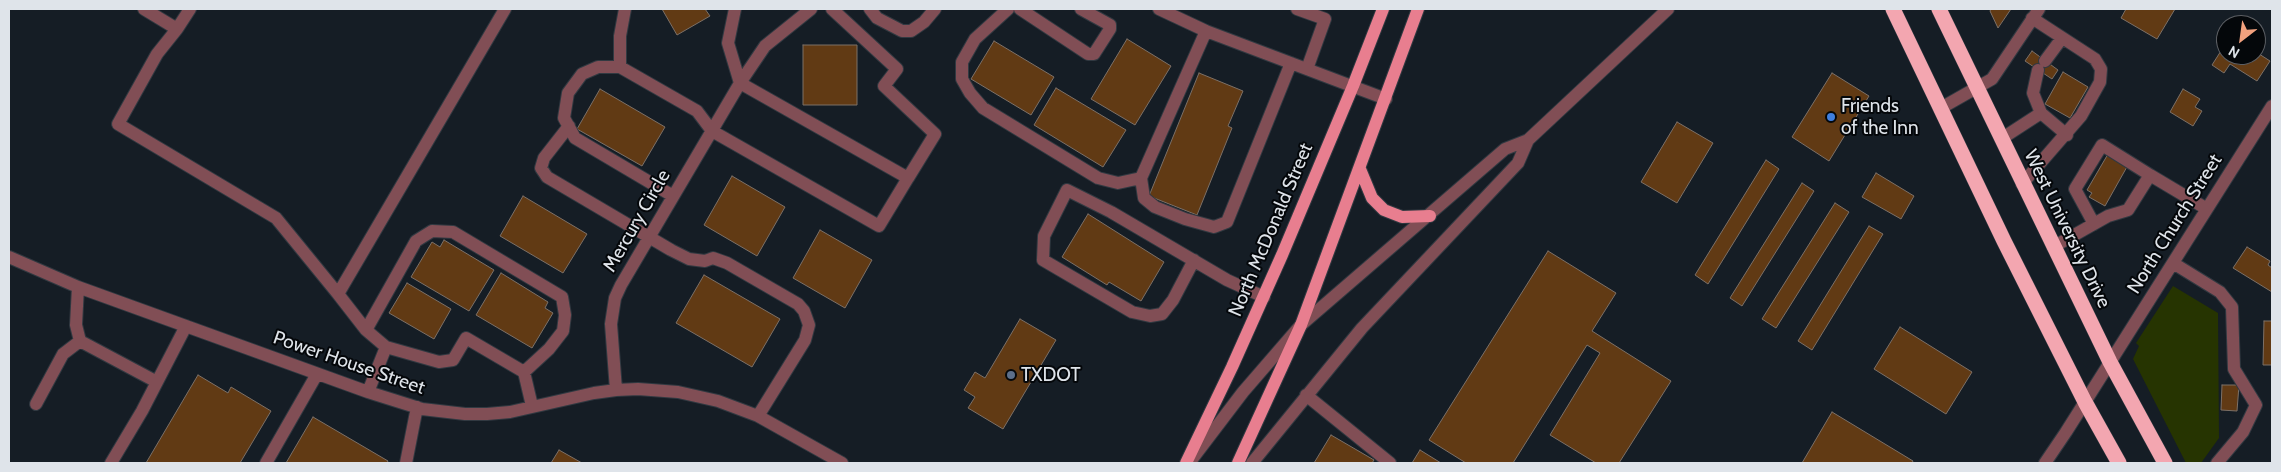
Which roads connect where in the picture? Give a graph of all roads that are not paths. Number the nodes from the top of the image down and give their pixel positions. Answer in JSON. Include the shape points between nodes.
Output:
{"nodes":[{"id":1,"x":144,"y":9,"type":"edge"},
{"id":2,"x":190,"y":9,"type":"edge"},
{"id":3,"x":505,"y":9,"type":"edge"},
{"id":4,"x":625,"y":9,"type":"edge"},
{"id":5,"x":735,"y":9,"type":"edge"},
{"id":6,"x":812,"y":9,"type":"edge"},
{"id":7,"x":832,"y":9,"type":"edge"},
{"id":8,"x":870,"y":9,"type":"edge"},
{"id":9,"x":935,"y":9,"type":"edge"},
{"id":10,"x":1008,"y":9,"type":"edge"},
{"id":11,"x":1020,"y":9,"type":"edge"},
{"id":12,"x":1081,"y":9,"type":"edge"},
{"id":13,"x":1297,"y":9,"type":"edge"},
{"id":14,"x":1383,"y":9,"type":"edge"},
{"id":15,"x":1418,"y":9,"type":"edge"},
{"id":16,"x":1668,"y":9,"type":"edge"},
{"id":17,"x":1893,"y":9,"type":"edge"},
{"id":18,"x":1939,"y":9,"type":"edge"},
{"id":19,"x":1165,"y":10,"type":"edge"},
{"id":20,"x":2036,"y":13,"type":"edge"},
{"id":21,"x":177,"y":29,"type":"junction"},
{"id":22,"x":1206,"y":31,"type":"junction"},
{"id":23,"x":2062,"y":38,"type":"junction"},
{"id":24,"x":1291,"y":63,"type":"junction"},
{"id":25,"x":620,"y":67,"type":"junction"},
{"id":26,"x":1307,"y":69,"type":"junction"},
{"id":27,"x":740,"y":83,"type":"junction"},
{"id":28,"x":1353,"y":86,"type":"junction"},
{"id":29,"x":1978,"y":89,"type":"junction"},
{"id":30,"x":1386,"y":99,"type":"junction"},
{"id":31,"x":2272,"y":106,"type":"edge"},
{"id":32,"x":1941,"y":108,"type":"junction"},
{"id":33,"x":2041,"y":113,"type":"junction"},
{"id":34,"x":568,"y":126,"type":"junction"},
{"id":35,"x":712,"y":131,"type":"junction"},
{"id":36,"x":2066,"y":135,"type":"junction"},
{"id":37,"x":2001,"y":139,"type":"junction"},
{"id":38,"x":1528,"y":140,"type":"junction"},
{"id":39,"x":1360,"y":169,"type":"junction"},
{"id":40,"x":2150,"y":175,"type":"junction"},
{"id":41,"x":908,"y":178,"type":"junction"},
{"id":42,"x":1140,"y":178,"type":"junction"},
{"id":43,"x":2022,"y":184,"type":"junction"},
{"id":44,"x":673,"y":196,"type":"junction"},
{"id":45,"x":2207,"y":209,"type":"junction"},
{"id":46,"x":1430,"y":216,"type":"junction"},
{"id":47,"x":2094,"y":224,"type":"junction"},
{"id":48,"x":649,"y":237,"type":"junction"},
{"id":49,"x":2053,"y":248,"type":"junction"},
{"id":50,"x":9,"y":257,"type":"edge"},
{"id":51,"x":1194,"y":260,"type":"junction"},
{"id":52,"x":2173,"y":263,"type":"junction"},
{"id":53,"x":78,"y":287,"type":"junction"},
{"id":54,"x":338,"y":294,"type":"junction"},
{"id":55,"x":1264,"y":296,"type":"junction"},
{"id":56,"x":1301,"y":325,"type":"junction"},
{"id":57,"x":186,"y":326,"type":"junction"},
{"id":58,"x":366,"y":330,"type":"junction"},
{"id":59,"x":80,"y":341,"type":"junction"},
{"id":60,"x":386,"y":347,"type":"junction"},
{"id":61,"x":2110,"y":362,"type":"junction"},
{"id":62,"x":524,"y":372,"type":"junction"},
{"id":63,"x":317,"y":374,"type":"junction"},
{"id":64,"x":157,"y":382,"type":"junction"},
{"id":65,"x":616,"y":390,"type":"junction"},
{"id":66,"x":368,"y":392,"type":"junction"},
{"id":67,"x":1306,"y":394,"type":"junction"},
{"id":68,"x":2085,"y":402,"type":"junction"},
{"id":69,"x":36,"y":404,"type":"dead end"},
{"id":70,"x":532,"y":406,"type":"junction"},
{"id":71,"x":417,"y":407,"type":"junction"},
{"id":72,"x":758,"y":416,"type":"junction"},
{"id":73,"x":111,"y":463,"type":"edge"},
{"id":74,"x":266,"y":463,"type":"edge"},
{"id":75,"x":406,"y":463,"type":"edge"},
{"id":76,"x":842,"y":463,"type":"edge"},
{"id":77,"x":1188,"y":463,"type":"edge"},
{"id":78,"x":1238,"y":463,"type":"edge"},
{"id":79,"x":1252,"y":463,"type":"edge"},
{"id":80,"x":1390,"y":463,"type":"edge"},
{"id":81,"x":2044,"y":463,"type":"edge"},
{"id":82,"x":2119,"y":463,"type":"edge"},
{"id":83,"x":2165,"y":463,"type":"edge"},
{"id":84,"x":2217,"y":463,"type":"edge"}],
"edges":[{"from":1,"to":21,"type":"street"},
{"from":2,"to":21,"type":"street"},
{"from":3,"to":54,"type":"street"},
{"from":4,"to":25,"type":"street","via":[[620,36]]},
{"from":5,"to":27,"type":"street","via":[[728,43]]},
{"from":6,"to":27,"type":"street","name":"Mercury Circle","via":[[765,46]]},
{"from":7,"to":41,"type":"street","via":[[897,69],[884,86],[935,134]]},
{"from":8,"to":9,"type":"street","via":[[877,18],[902,31],[924,22]]},
{"from":10,"to":42,"type":"street","via":[[975,40],[962,62],[962,79],[970,92],[983,108],[1098,178],[1118,183]]},
{"from":11,"to":12,"type":"street","via":[[1088,54],[1094,54],[1110,25]]},
{"from":13,"to":26,"type":"street","via":[[1325,19]]},
{"from":14,"to":28,"type":"main road","name":"North McDonald Street"},
{"from":15,"to":30,"type":"main road"},
{"from":16,"to":38,"type":"street"},
{"from":17,"to":32,"type":"highway"},
{"from":18,"to":29,"type":"highway","name":"West University Drive"},
{"from":19,"to":22,"type":"street"},
{"from":20,"to":23,"type":"street"},
{"from":20,"to":29,"type":"street","via":[[1996,74]]},
{"from":21,"to":54,"type":"street","via":[[157,54],[118,124],[276,218]]},
{"from":22,"to":24,"type":"street"},
{"from":22,"to":42,"type":"street"},
{"from":23,"to":33,"type":"street","via":[[2042,66],[2033,93]]},
{"from":23,"to":36,"type":"street","via":[[2095,59],[2101,69],[2100,82]]},
{"from":24,"to":26,"type":"street"},
{"from":24,"to":42,"type":"street","via":[[1227,222],[1214,227],[1155,207],[1144,198]]},
{"from":25,"to":34,"type":"street","via":[[598,67],[582,74],[568,93],[564,118]]},
{"from":25,"to":35,"type":"street","via":[[697,111]]},
{"from":26,"to":28,"type":"street"},
{"from":27,"to":35,"type":"street","name":"Mercury Circle"},
{"from":27,"to":41,"type":"street"},
{"from":28,"to":30,"type":"street"},
{"from":28,"to":55,"type":"main road","name":"North McDonald Street"},
{"from":29,"to":32,"type":"street"},
{"from":29,"to":37,"type":"highway","name":"West University Drive"},
{"from":30,"to":39,"type":"main road"},
{"from":31,"to":45,"type":"street","name":"North Church Street"},
{"from":32,"to":68,"type":"highway"},
{"from":33,"to":36,"type":"street"},
{"from":33,"to":37,"type":"street"},
{"from":34,"to":44,"type":"street","via":[[576,138]]},
{"from":34,"to":48,"type":"street","via":[[544,158],[542,168],[546,177]]},
{"from":35,"to":41,"type":"street","via":[[879,226]]},
{"from":35,"to":44,"type":"street","name":"Mercury Circle"},
{"from":36,"to":43,"type":"street"},
{"from":37,"to":43,"type":"highway","name":"West University Drive"},
{"from":38,"to":46,"type":"street","via":[[1505,149]]},
{"from":38,"to":67,"type":"street","via":[[1518,163],[1397,289]]},
{"from":39,"to":46,"type":"main road","via":[[1372,198],[1384,210],[1402,217]]},
{"from":39,"to":56,"type":"main road"},
{"from":40,"to":45,"type":"street"},
{"from":40,"to":47,"type":"street","via":[[2128,210]]},
{"from":40,"to":47,"type":"street","via":[[2102,145],[2075,189]]},
{"from":43,"to":49,"type":"highway","name":"West University Drive"},
{"from":44,"to":48,"type":"street","name":"Mercury Circle"},
{"from":45,"to":52,"type":"street","name":"North Church Street"},
{"from":46,"to":56,"type":"street"},
{"from":47,"to":49,"type":"street"},
{"from":48,"to":65,"type":"street","name":"Mercury Circle","via":[[621,285],[612,310]]},
{"from":48,"to":72,"type":"street","via":[[689,259],[705,261],[713,258],[728,263],[798,304],[804,311],[809,325],[805,340]]},
{"from":49,"to":61,"type":"highway","name":"West University Drive"},
{"from":50,"to":53,"type":"street","name":"Power House Street"},
{"from":51,"to":51,"type":"street","via":[[1068,190],[1044,236],[1043,260],[1132,312],[1150,316],[1162,314],[1174,300]]},
{"from":51,"to":55,"type":"street","via":[[1227,280]]},
{"from":52,"to":61,"type":"street","name":"North Church Street"},
{"from":52,"to":84,"type":"street","via":[[2220,292],[2232,307],[2234,369],[2256,405],[2243,432]]},
{"from":53,"to":57,"type":"street","name":"Power House Street"},
{"from":53,"to":59,"type":"street","via":[[76,325]]},
{"from":54,"to":58,"type":"street"},
{"from":55,"to":77,"type":"main road","name":"North McDonald Street"},
{"from":56,"to":77,"type":"street"},
{"from":56,"to":78,"type":"main road"},
{"from":57,"to":63,"type":"street","name":"Power House Street"},
{"from":57,"to":64,"type":"street"},
{"from":58,"to":60,"type":"street"},
{"from":58,"to":62,"type":"street","via":[[416,241],[432,231],[453,232],[562,297],[566,315],[563,331]]},
{"from":59,"to":64,"type":"street"},
{"from":59,"to":69,"type":"street","via":[[63,354]]},
{"from":60,"to":62,"type":"street","via":[[439,362],[453,360],[466,338]]},
{"from":60,"to":66,"type":"street"},
{"from":61,"to":68,"type":"street","name":"North Church Street"},
{"from":61,"to":83,"type":"highway","name":"West University Drive"},
{"from":62,"to":70,"type":"street"},
{"from":63,"to":66,"type":"street","name":"Power House Street"},
{"from":63,"to":74,"type":"street"},
{"from":64,"to":73,"type":"street"},
{"from":65,"to":70,"type":"street","name":"Power House Street"},
{"from":65,"to":72,"type":"street","name":"Power House Street","via":[[678,392],[718,401]]},
{"from":66,"to":71,"type":"street","name":"Power House Street"},
{"from":67,"to":79,"type":"street"},
{"from":67,"to":80,"type":"street"},
{"from":68,"to":81,"type":"street","name":"North Church Street"},
{"from":68,"to":82,"type":"highway"},
{"from":70,"to":71,"type":"street","name":"Power House Street","via":[[510,412],[465,414]]},
{"from":71,"to":75,"type":"street"},
{"from":72,"to":76,"type":"street","name":"Power House Street"}]}
